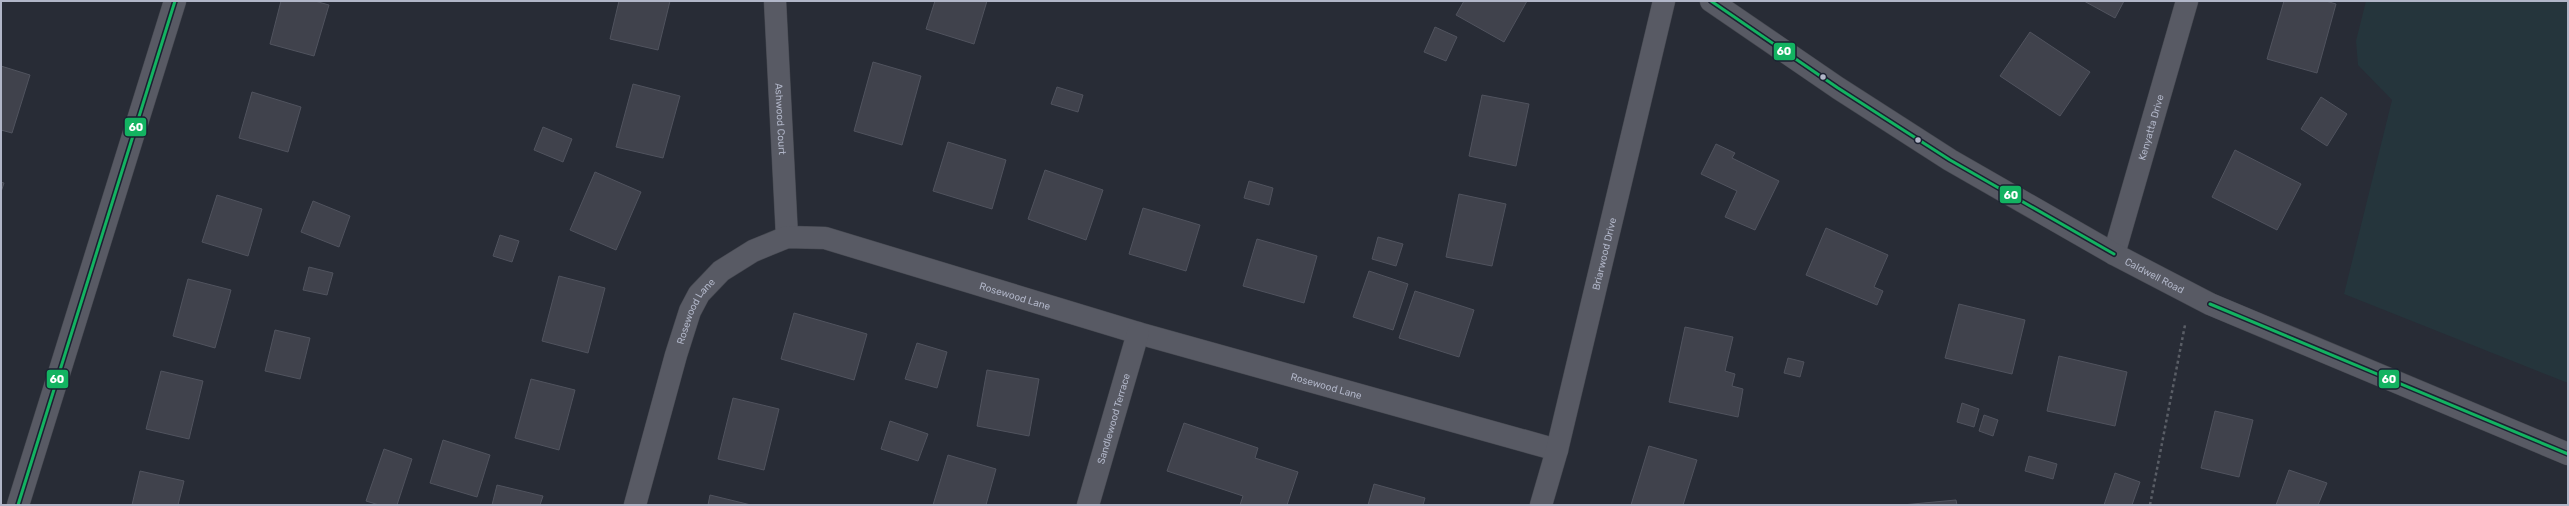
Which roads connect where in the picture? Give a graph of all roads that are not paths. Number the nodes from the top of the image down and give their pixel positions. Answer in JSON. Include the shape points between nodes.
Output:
{"nodes":[{"id":1,"x":175,"y":1,"type":"edge"},
{"id":2,"x":775,"y":1,"type":"edge"},
{"id":3,"x":1664,"y":1,"type":"edge"},
{"id":4,"x":1711,"y":1,"type":"edge"},
{"id":5,"x":2187,"y":1,"type":"edge"},
{"id":6,"x":787,"y":237,"type":"junction"},
{"id":7,"x":2114,"y":254,"type":"junction"},
{"id":8,"x":1138,"y":333,"type":"junction"},
{"id":9,"x":1557,"y":450,"type":"junction"},
{"id":10,"x":2568,"y":454,"type":"edge"},
{"id":11,"x":18,"y":505,"type":"edge"},
{"id":12,"x":635,"y":505,"type":"edge"},
{"id":13,"x":1088,"y":505,"type":"edge"},
{"id":14,"x":1541,"y":505,"type":"edge"}],
"edges":[{"from":1,"to":11,"type":"street"},
{"from":2,"to":6,"type":"street","name":"Ashwood Court"},
{"from":3,"to":9,"type":"street","name":"Briarwood Drive"},
{"from":4,"to":7,"type":"street","name":"Caldwell Road","via":[[1838,88],[1950,160]]},
{"from":5,"to":7,"type":"street","name":"Kenyatta Drive"},
{"from":6,"to":8,"type":"street","name":"Rosewood Lane","via":[[825,238]]},
{"from":6,"to":12,"type":"street","name":"Rosewood Lane","via":[[736,260],[720,271],[699,294],[690,311],[679,347]]},
{"from":7,"to":10,"type":"street","name":"Caldwell Road","via":[[2217,307]]},
{"from":8,"to":9,"type":"street","name":"Rosewood Lane"},
{"from":8,"to":13,"type":"street","name":"Sandlewood Terrace"},
{"from":9,"to":14,"type":"street","name":"Briarwood Drive"}]}
